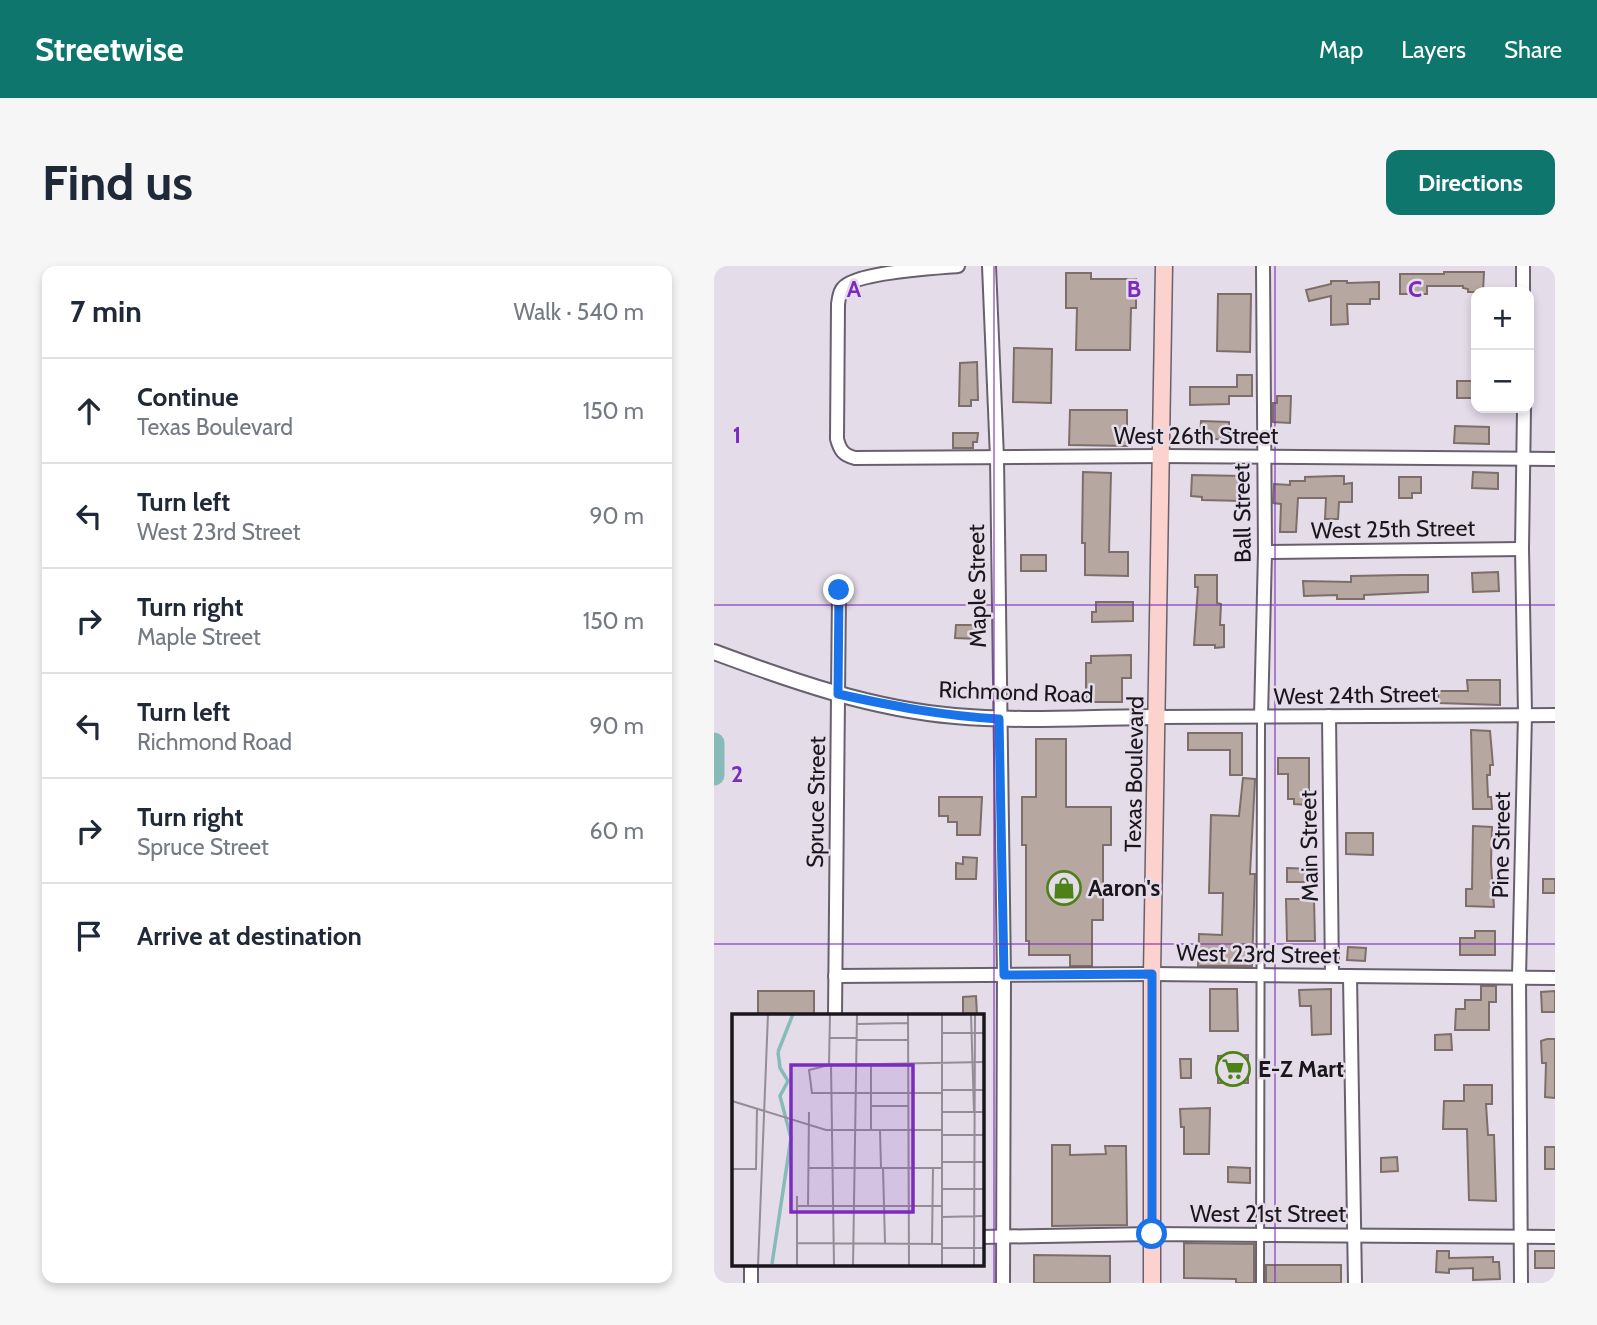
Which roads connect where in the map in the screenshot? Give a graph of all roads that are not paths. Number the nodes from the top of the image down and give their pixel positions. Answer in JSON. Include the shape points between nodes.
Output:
{"nodes":[{"id":1,"x":958,"y":266,"type":"edge"},
{"id":2,"x":989,"y":266,"type":"edge"},
{"id":3,"x":1164,"y":266,"type":"edge"},
{"id":4,"x":1263,"y":266,"type":"edge"},
{"id":5,"x":1523,"y":266,"type":"edge"},
{"id":6,"x":1523,"y":287,"type":"edge"},
{"id":7,"x":1524,"y":413,"type":"edge"},
{"id":8,"x":1161,"y":456,"type":"junction"},
{"id":9,"x":1263,"y":457,"type":"junction"},
{"id":10,"x":997,"y":458,"type":"junction"},
{"id":11,"x":1524,"y":458,"type":"junction"},
{"id":12,"x":1555,"y":459,"type":"edge"},
{"id":13,"x":1522,"y":548,"type":"junction"},
{"id":14,"x":1265,"y":552,"type":"junction"},
{"id":15,"x":839,"y":590,"type":"dead end"},
{"id":16,"x":714,"y":652,"type":"edge"},
{"id":17,"x":838,"y":694,"type":"junction"},
{"id":18,"x":1525,"y":715,"type":"junction"},
{"id":19,"x":1555,"y":715,"type":"edge"},
{"id":20,"x":1329,"y":716,"type":"junction"},
{"id":21,"x":1158,"y":717,"type":"junction"},
{"id":22,"x":1262,"y":717,"type":"junction"},
{"id":23,"x":999,"y":719,"type":"junction"},
{"id":24,"x":1152,"y":974,"type":"junction"},
{"id":25,"x":1004,"y":975,"type":"junction"},
{"id":26,"x":1261,"y":975,"type":"junction"},
{"id":27,"x":1332,"y":975,"type":"junction"},
{"id":28,"x":835,"y":976,"type":"junction"},
{"id":29,"x":1350,"y":976,"type":"junction"},
{"id":30,"x":1520,"y":977,"type":"junction"},
{"id":31,"x":1555,"y":978,"type":"edge"},
{"id":32,"x":835,"y":1014,"type":"edge"},
{"id":33,"x":1152,"y":1234,"type":"junction"},
{"id":34,"x":1260,"y":1234,"type":"junction"},
{"id":35,"x":1354,"y":1235,"type":"junction"},
{"id":36,"x":984,"y":1237,"type":"edge"},
{"id":37,"x":1003,"y":1237,"type":"junction"},
{"id":38,"x":1521,"y":1237,"type":"junction"},
{"id":39,"x":1555,"y":1237,"type":"edge"},
{"id":40,"x":1003,"y":1283,"type":"edge"},
{"id":41,"x":1152,"y":1283,"type":"edge"},
{"id":42,"x":1260,"y":1283,"type":"edge"},
{"id":43,"x":1355,"y":1283,"type":"edge"},
{"id":44,"x":1521,"y":1283,"type":"edge"}],
"edges":[{"from":1,"to":10,"type":"street","name":"West 26th Street","via":[[881,274],[844,286],[838,304],[837,439],[840,450],[855,458]]},
{"from":2,"to":10,"type":"street","name":"Maple Street"},
{"from":3,"to":8,"type":"main road","name":"Texas Boulevard"},
{"from":4,"to":9,"type":"street","name":"Ball Street"},
{"from":5,"to":6,"type":"street"},
{"from":7,"to":11,"type":"street","name":"Pine Street"},
{"from":8,"to":9,"type":"street","name":"West 26th Street"},
{"from":8,"to":10,"type":"street","name":"West 26th Street"},
{"from":8,"to":21,"type":"main road","name":"Texas Boulevard"},
{"from":9,"to":11,"type":"street","name":"West 26th Street"},
{"from":9,"to":14,"type":"street","name":"Ball Street"},
{"from":10,"to":23,"type":"street","name":"Maple Street"},
{"from":11,"to":12,"type":"street","name":"West 26th Street"},
{"from":11,"to":13,"type":"street","name":"Pine Street"},
{"from":13,"to":14,"type":"street","name":"West 25th Street"},
{"from":13,"to":18,"type":"street","name":"Pine Street"},
{"from":14,"to":22,"type":"street","name":"Ball Street"},
{"from":15,"to":17,"type":"street","name":"Spruce Street"},
{"from":16,"to":17,"type":"street","name":"Richmond Road"},
{"from":17,"to":23,"type":"street","name":"Richmond Road","via":[[920,711]]},
{"from":17,"to":28,"type":"street","name":"Spruce Street"},
{"from":18,"to":19,"type":"street","name":"West 24th Street"},
{"from":18,"to":20,"type":"street","name":"West 24th Street"},
{"from":18,"to":30,"type":"street","name":"Pine Street"},
{"from":20,"to":22,"type":"street","name":"West 24th Street"},
{"from":20,"to":27,"type":"street","name":"Main Street"},
{"from":21,"to":22,"type":"street","name":"West 24th Street"},
{"from":21,"to":23,"type":"street","name":"Richmond Road"},
{"from":21,"to":24,"type":"main road","name":"Texas Boulevard"},
{"from":22,"to":26,"type":"lane"},
{"from":23,"to":25,"type":"street","name":"Maple Street"},
{"from":24,"to":25,"type":"street","name":"West 23rd Street"},
{"from":24,"to":26,"type":"street","name":"West 23rd Street"},
{"from":24,"to":33,"type":"main road","name":"Texas Boulevard"},
{"from":25,"to":28,"type":"street","name":"West 23rd Street"},
{"from":25,"to":37,"type":"street","name":"Maple Street"},
{"from":26,"to":27,"type":"street","name":"West 23rd Street"},
{"from":26,"to":34,"type":"lane"},
{"from":27,"to":29,"type":"street","name":"West 23rd Street"},
{"from":28,"to":32,"type":"street","name":"Spruce Street"},
{"from":29,"to":30,"type":"street","name":"West 23rd Street"},
{"from":29,"to":35,"type":"street"},
{"from":30,"to":31,"type":"street","name":"West 23rd Street"},
{"from":30,"to":38,"type":"street","name":"Pine Street"},
{"from":33,"to":34,"type":"street","name":"West 21st Street"},
{"from":33,"to":37,"type":"street","name":"West 21st Street"},
{"from":33,"to":41,"type":"main road","name":"Texas Boulevard"},
{"from":34,"to":35,"type":"street","name":"West 21st Street"},
{"from":34,"to":42,"type":"lane"},
{"from":35,"to":38,"type":"street","name":"West 21st Street"},
{"from":35,"to":43,"type":"street"},
{"from":36,"to":37,"type":"street","name":"West 21st Street"},
{"from":37,"to":40,"type":"street","name":"Maple Street"},
{"from":38,"to":39,"type":"street","name":"West 21st Street"},
{"from":38,"to":44,"type":"street","name":"Pine Street"}]}
